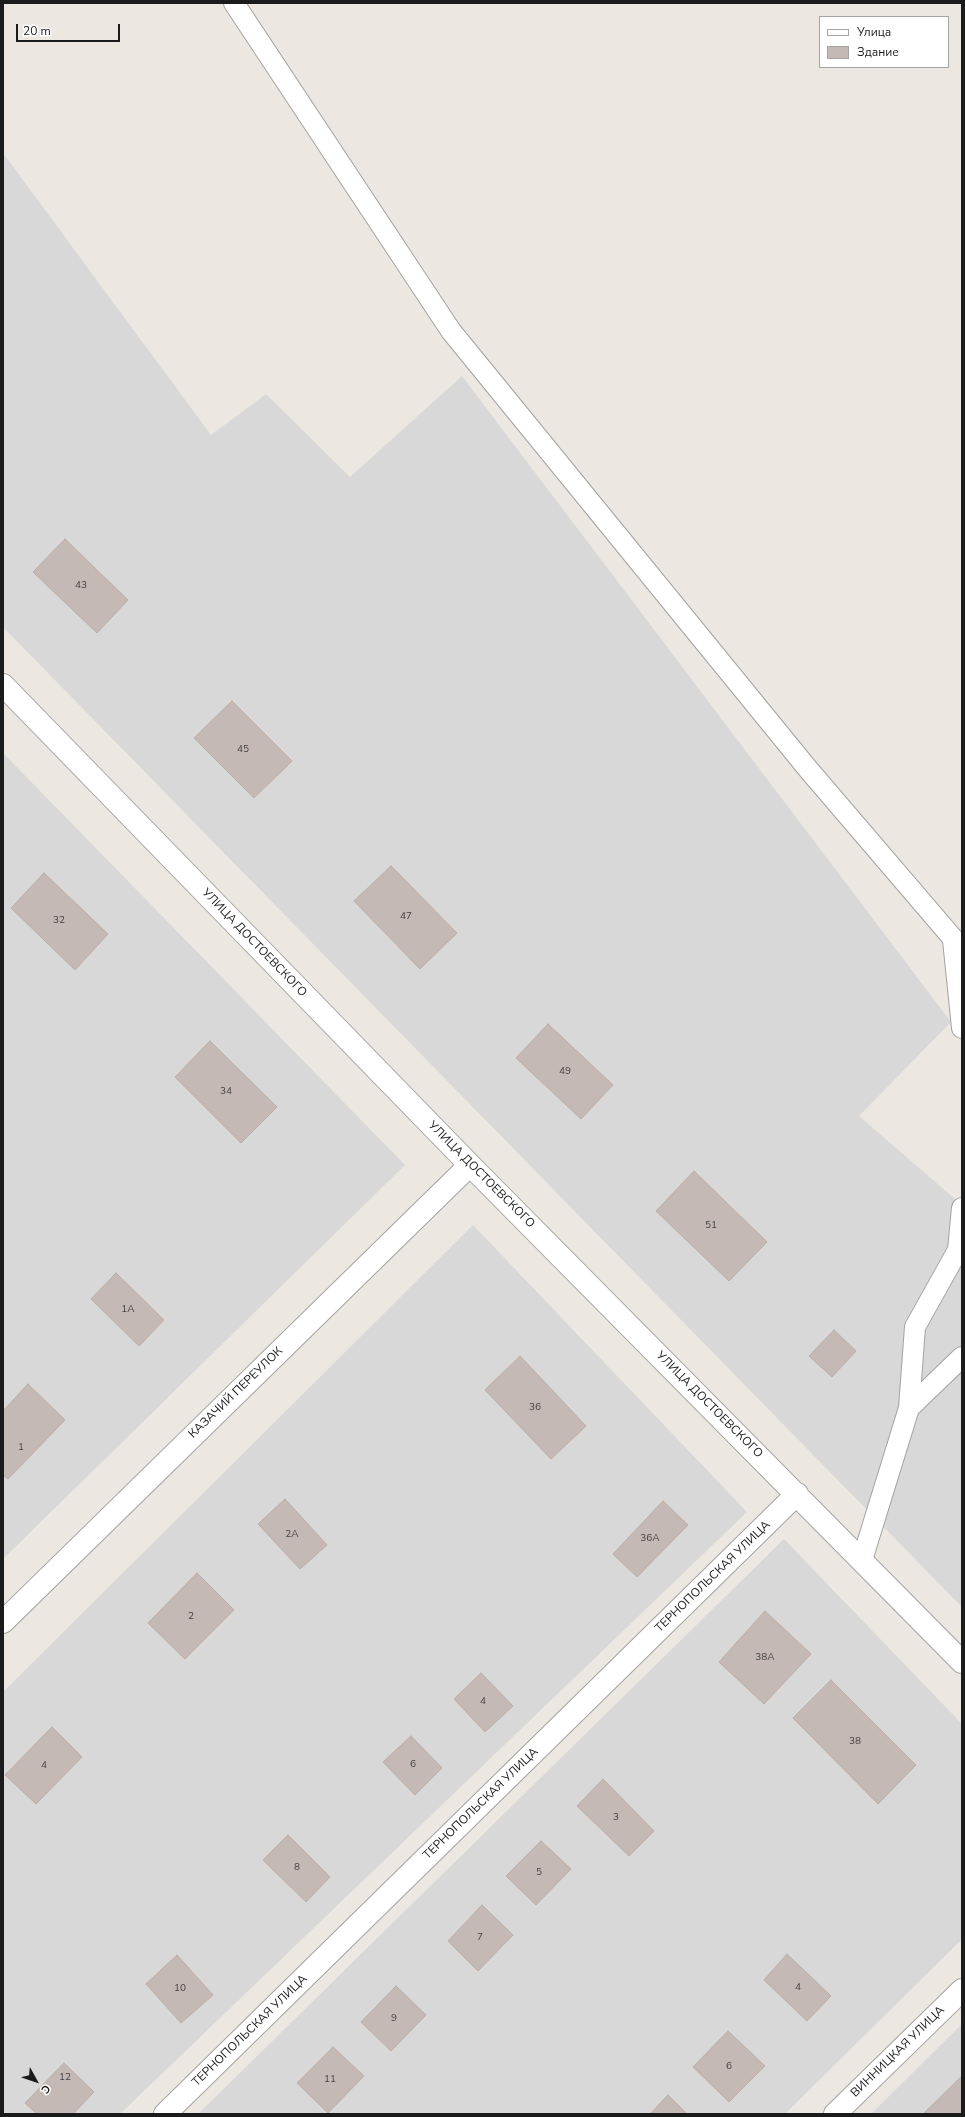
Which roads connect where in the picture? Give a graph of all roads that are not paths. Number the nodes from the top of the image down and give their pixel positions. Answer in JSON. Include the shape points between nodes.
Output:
{"nodes":[{"id":1,"x":234,"y":3,"type":"edge"},
{"id":2,"x":3,"y":685,"type":"edge"},
{"id":3,"x":958,"y":945,"type":"edge"},
{"id":4,"x":962,"y":1028,"type":"edge"},
{"id":5,"x":470,"y":1165,"type":"junction"},
{"id":6,"x":962,"y":1208,"type":"edge"},
{"id":7,"x":962,"y":1357,"type":"edge"},
{"id":8,"x":909,"y":1408,"type":"junction"},
{"id":9,"x":797,"y":1494,"type":"junction"},
{"id":10,"x":862,"y":1560,"type":"junction"},
{"id":11,"x":3,"y":1622,"type":"edge"},
{"id":12,"x":962,"y":1662,"type":"edge"},
{"id":13,"x":962,"y":1990,"type":"edge"},
{"id":14,"x":165,"y":2114,"type":"edge"},
{"id":15,"x":835,"y":2114,"type":"edge"}],
"edges":[{"from":1,"to":3,"type":"lane","via":[[451,331],[808,769]]},
{"from":2,"to":5,"type":"street","name":"УЛИЦА ДОСТОЕВСКОГО"},
{"from":3,"to":4,"type":"lane"},
{"from":5,"to":9,"type":"street","name":"УЛИЦА ДОСТОЕВСКОГО"},
{"from":5,"to":11,"type":"street","name":"КАЗАЧИЙ ПЕРЕУЛОК"},
{"from":6,"to":8,"type":"lane","via":[[958,1250],[914,1327]]},
{"from":7,"to":8,"type":"lane"},
{"from":8,"to":10,"type":"lane"},
{"from":9,"to":10,"type":"street","name":"УЛИЦА ДОСТОЕВСКОГО"},
{"from":9,"to":14,"type":"street","name":"ТЕРНОПОЛЬСКАЯ УЛИЦА"},
{"from":10,"to":12,"type":"street","name":"УЛИЦА ДОСТОЕВСКОГО"},
{"from":13,"to":15,"type":"street","name":"ВИННИЦКАЯ УЛИЦА"}]}
